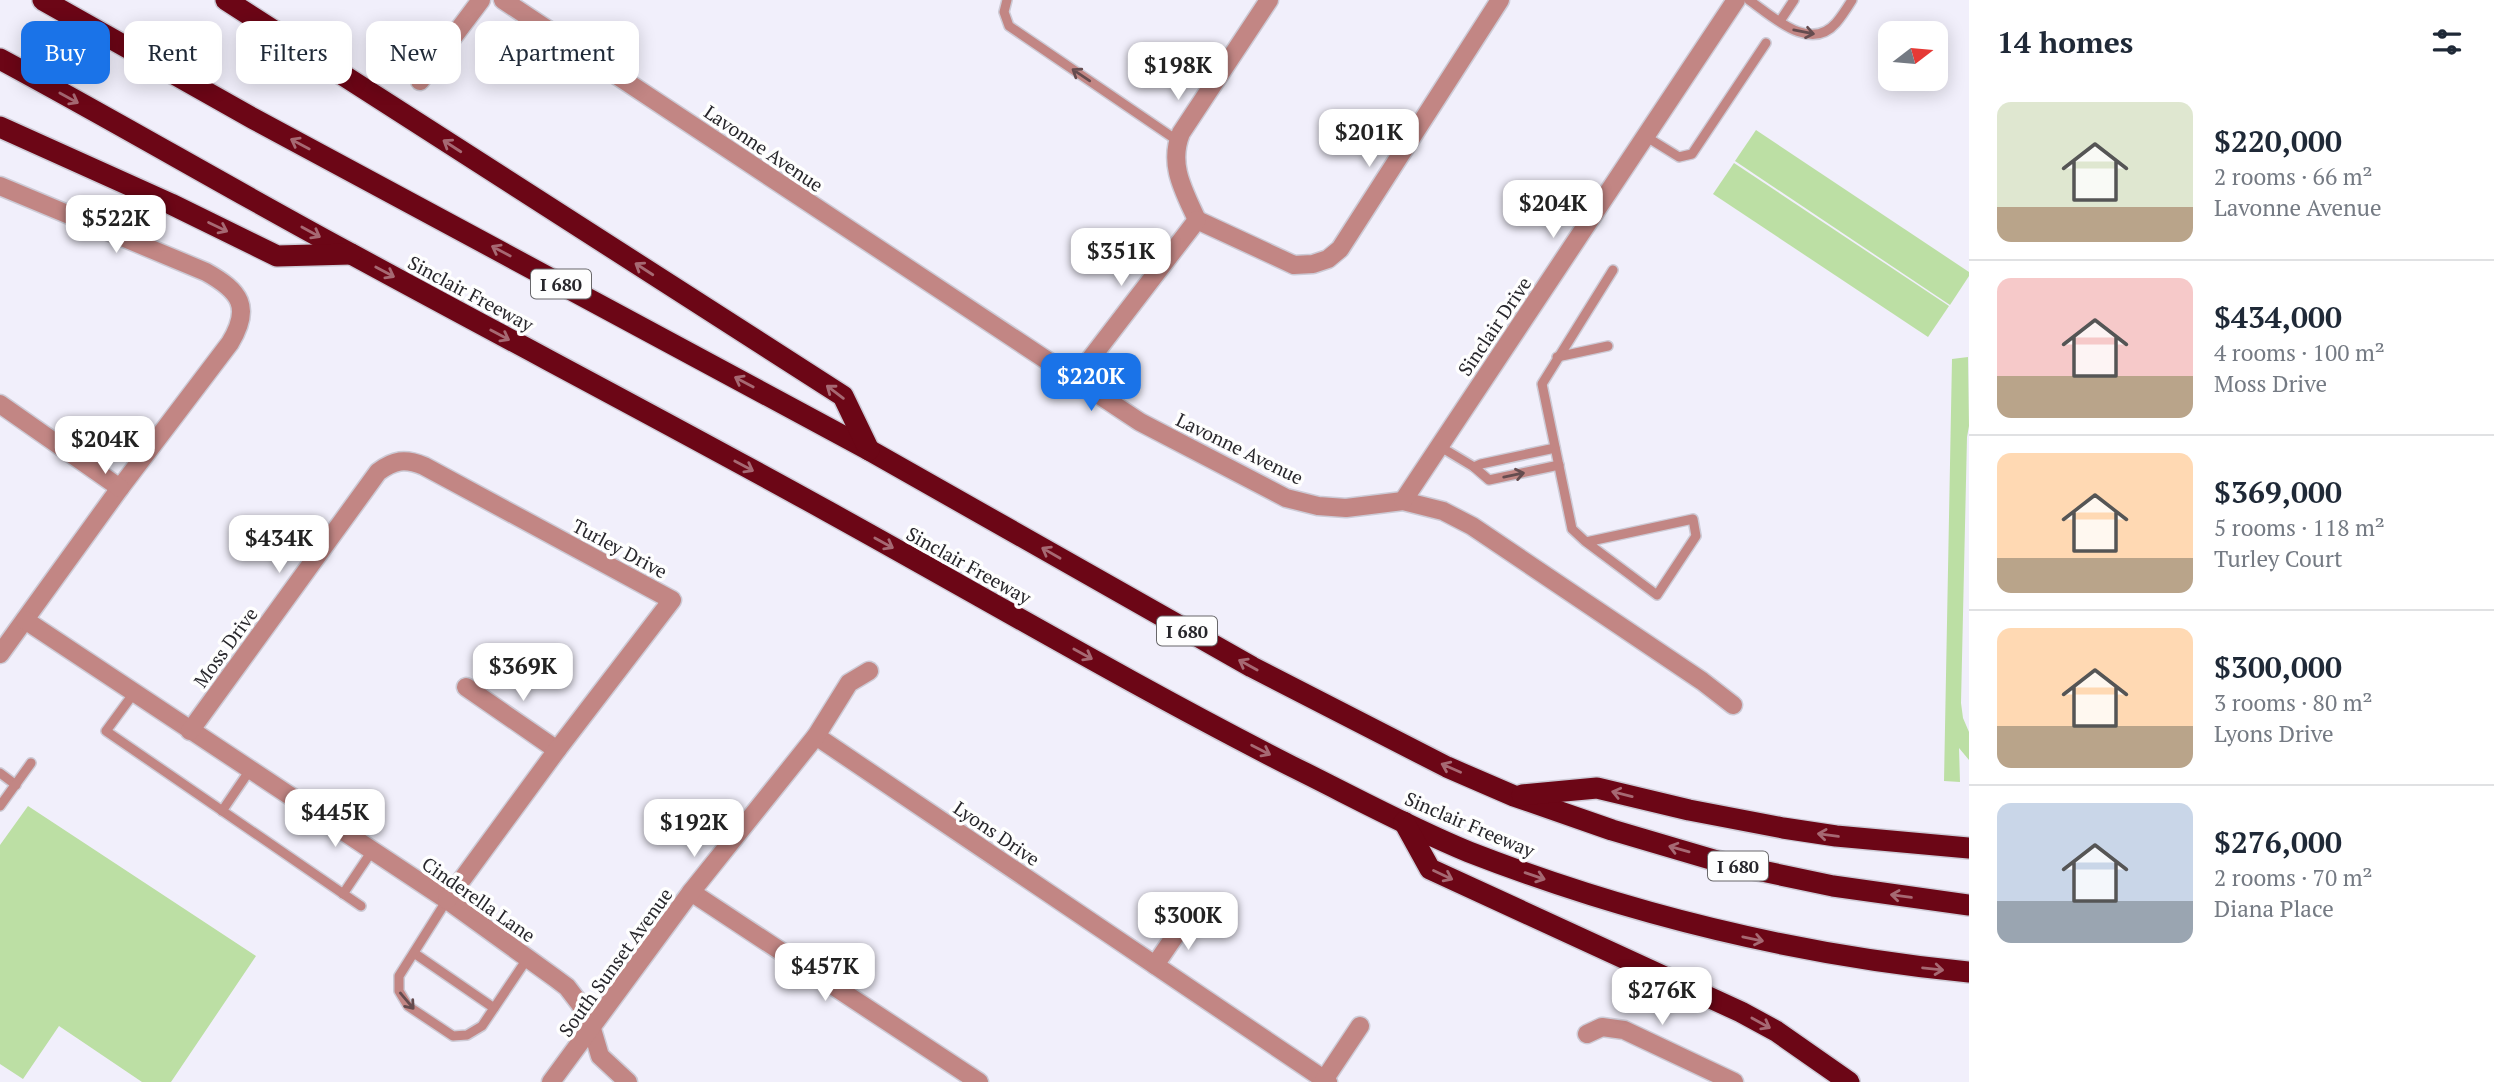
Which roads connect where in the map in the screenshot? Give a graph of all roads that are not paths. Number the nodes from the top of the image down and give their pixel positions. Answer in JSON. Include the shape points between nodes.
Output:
{"nodes":[{"id":1,"x":43,"y":0,"type":"edge"},
{"id":2,"x":226,"y":0,"type":"edge"},
{"id":3,"x":481,"y":0,"type":"edge"},
{"id":4,"x":503,"y":0,"type":"edge"},
{"id":5,"x":1007,"y":0,"type":"edge"},
{"id":6,"x":1269,"y":0,"type":"edge"},
{"id":7,"x":1500,"y":0,"type":"edge"},
{"id":8,"x":1736,"y":0,"type":"edge"},
{"id":9,"x":1749,"y":0,"type":"edge"},
{"id":10,"x":1794,"y":0,"type":"edge"},
{"id":11,"x":1852,"y":0,"type":"edge"},
{"id":12,"x":1780,"y":21,"type":"junction"},
{"id":13,"x":461,"y":26,"type":"edge"},
{"id":14,"x":1766,"y":43,"type":"dead end"},
{"id":15,"x":0,"y":59,"type":"edge"},
{"id":16,"x":0,"y":127,"type":"edge"},
{"id":17,"x":1645,"y":136,"type":"junction"},
{"id":18,"x":1178,"y":141,"type":"junction"},
{"id":19,"x":0,"y":186,"type":"edge"},
{"id":20,"x":1197,"y":220,"type":"junction"},
{"id":21,"x":351,"y":254,"type":"junction"},
{"id":22,"x":1613,"y":270,"type":"dead end"},
{"id":23,"x":1608,"y":346,"type":"dead end"},
{"id":24,"x":1557,"y":358,"type":"junction"},
{"id":25,"x":1074,"y":379,"type":"junction"},
{"id":26,"x":0,"y":404,"type":"edge"},
{"id":27,"x":1439,"y":446,"type":"junction"},
{"id":28,"x":1555,"y":448,"type":"junction"},
{"id":29,"x":869,"y":450,"type":"junction"},
{"id":30,"x":399,"y":460,"type":"joint"},
{"id":31,"x":1559,"y":466,"type":"junction"},
{"id":32,"x":1474,"y":467,"type":"junction"},
{"id":33,"x":120,"y":488,"type":"junction"},
{"id":34,"x":1403,"y":501,"type":"junction"},
{"id":35,"x":1586,"y":542,"type":"junction"},
{"id":36,"x":25,"y":620,"type":"junction"},
{"id":37,"x":0,"y":654,"type":"edge"},
{"id":38,"x":869,"y":671,"type":"dead end"},
{"id":39,"x":467,"y":687,"type":"dead end"},
{"id":40,"x":134,"y":693,"type":"junction"},
{"id":41,"x":1733,"y":705,"type":"dead end"},
{"id":42,"x":190,"y":731,"type":"junction"},
{"id":43,"x":816,"y":736,"type":"junction"},
{"id":44,"x":557,"y":750,"type":"junction"},
{"id":45,"x":31,"y":763,"type":"dead end"},
{"id":46,"x":250,"y":770,"type":"junction"},
{"id":47,"x":0,"y":773,"type":"edge"},
{"id":48,"x":16,"y":785,"type":"junction"},
{"id":49,"x":1514,"y":796,"type":"junction"},
{"id":50,"x":0,"y":806,"type":"edge"},
{"id":51,"x":222,"y":811,"type":"junction"},
{"id":52,"x":1404,"y":822,"type":"junction"},
{"id":53,"x":1969,"y":848,"type":"edge"},
{"id":54,"x":372,"y":850,"type":"junction"},
{"id":55,"x":691,"y":892,"type":"junction"},
{"id":56,"x":343,"y":894,"type":"junction"},
{"id":57,"x":447,"y":900,"type":"junction"},
{"id":58,"x":1969,"y":905,"type":"edge"},
{"id":59,"x":361,"y":906,"type":"dead end"},
{"id":60,"x":1188,"y":917,"type":"dead end"},
{"id":61,"x":414,"y":953,"type":"junction"},
{"id":62,"x":527,"y":959,"type":"junction"},
{"id":63,"x":1155,"y":965,"type":"junction"},
{"id":64,"x":1969,"y":972,"type":"edge"},
{"id":65,"x":494,"y":1008,"type":"junction"},
{"id":66,"x":1360,"y":1026,"type":"dead end"},
{"id":67,"x":592,"y":1029,"type":"junction"},
{"id":68,"x":1587,"y":1034,"type":"dead end"},
{"id":69,"x":1711,"y":1077,"type":"edge"},
{"id":70,"x":1326,"y":1081,"type":"edge"},
{"id":71,"x":551,"y":1082,"type":"edge"},
{"id":72,"x":628,"y":1082,"type":"edge"},
{"id":73,"x":979,"y":1082,"type":"edge"},
{"id":74,"x":1734,"y":1082,"type":"edge"},
{"id":75,"x":1849,"y":1082,"type":"edge"}],
"edges":[{"from":29,"to":1,"type":"highway","number":"I 680","one_way":true,"via":[[254,119]]},
{"from":29,"to":2,"type":"highway","one_way":true,"via":[[843,396]]},
{"from":3,"to":13,"type":"street"},
{"from":4,"to":25,"type":"street","name":"Lavonne Avenue"},
{"from":18,"to":5,"type":"lane","one_way":true,"via":[[1009,26],[1004,12]]},
{"from":6,"to":18,"type":"street"},
{"from":7,"to":20,"type":"street","via":[[1340,250],[1328,259],[1294,265]]},
{"from":8,"to":17,"type":"street","name":"Sinclair Drive"},
{"from":9,"to":12,"type":"lane"},
{"from":10,"to":12,"type":"lane"},
{"from":12,"to":11,"type":"lane","one_way":true,"via":[[1811,35],[1825,32]]},
{"from":14,"to":17,"type":"lane","via":[[1692,154],[1679,157]]},
{"from":15,"to":21,"type":"highway","name":"Sinclair Freeway","one_way":true},
{"from":16,"to":21,"type":"highway","one_way":true,"via":[[277,256]]},
{"from":17,"to":27,"type":"street","name":"Sinclair Drive"},
{"from":18,"to":20,"type":"street","via":[[1175,164]]},
{"from":19,"to":33,"type":"street","via":[[206,272],[238,296],[240,326],[230,343]]},
{"from":20,"to":25,"type":"street"},
{"from":21,"to":52,"type":"highway","name":"Sinclair Freeway","one_way":true,"via":[[1208,723]]},
{"from":22,"to":24,"type":"lane"},
{"from":23,"to":24,"type":"lane"},
{"from":24,"to":28,"type":"lane","via":[[1542,384]]},
{"from":25,"to":34,"type":"street","name":"Lavonne Avenue","via":[[1140,422],[1286,498],[1346,508]]},
{"from":26,"to":33,"type":"street"},
{"from":27,"to":32,"type":"lane"},
{"from":27,"to":34,"type":"street","name":"Sinclair Drive"},
{"from":28,"to":31,"type":"lane"},
{"from":28,"to":32,"type":"lane"},
{"from":49,"to":29,"type":"highway","number":"I 680","one_way":true,"via":[[1252,667]]},
{"from":30,"to":42,"type":"street","name":"Moss Drive","via":[[378,472]]},
{"from":30,"to":44,"type":"street","name":"Turley Drive","via":[[424,466],[672,600]]},
{"from":32,"to":31,"type":"lane","one_way":true,"via":[[1489,481]]},
{"from":31,"to":35,"type":"lane","via":[[1572,529]]},
{"from":33,"to":36,"type":"street"},
{"from":34,"to":41,"type":"street","name":"Lavonne Avenue","via":[[1443,511],[1472,526]]},
{"from":35,"to":35,"type":"lane","via":[[1693,519],[1696,536],[1657,595]]},
{"from":36,"to":37,"type":"street"},
{"from":36,"to":40,"type":"street","name":"Cinderella Lane"},
{"from":38,"to":43,"type":"street","name":"South Sunset Avenue","via":[[849,684]]},
{"from":39,"to":44,"type":"street"},
{"from":40,"to":42,"type":"street","name":"Cinderella Lane"},
{"from":40,"to":51,"type":"lane","via":[[106,731]]},
{"from":42,"to":46,"type":"street","name":"Cinderella Lane"},
{"from":43,"to":55,"type":"street","name":"South Sunset Avenue"},
{"from":43,"to":63,"type":"street","name":"Lyons Drive"},
{"from":44,"to":57,"type":"street","name":"Turley Drive"},
{"from":45,"to":48,"type":"lane"},
{"from":46,"to":51,"type":"lane"},
{"from":46,"to":54,"type":"street","name":"Cinderella Lane"},
{"from":47,"to":48,"type":"lane"},
{"from":48,"to":50,"type":"lane"},
{"from":53,"to":49,"type":"highway","one_way":true,"via":[[1783,828],[1597,788]]},
{"from":58,"to":49,"type":"highway","number":"I 680","one_way":true,"via":[[1833,886],[1724,863]]},
{"from":51,"to":56,"type":"lane"},
{"from":52,"to":64,"type":"highway","name":"Sinclair Freeway","one_way":true,"via":[[1527,873],[1716,931],[1861,960]]},
{"from":52,"to":75,"type":"highway","one_way":true,"via":[[1430,869],[1741,1012]]},
{"from":54,"to":56,"type":"lane"},
{"from":54,"to":57,"type":"street","name":"Cinderella Lane"},
{"from":55,"to":67,"type":"street","name":"South Sunset Avenue"},
{"from":55,"to":73,"type":"street"},
{"from":56,"to":59,"type":"lane"},
{"from":57,"to":61,"type":"lane"},
{"from":57,"to":62,"type":"street","name":"Cinderella Lane"},
{"from":60,"to":63,"type":"street"},
{"from":61,"to":65,"type":"lane"},
{"from":61,"to":65,"type":"lane","one_way":true,"via":[[399,976],[399,991],[408,1006],[453,1036],[467,1035],[482,1026]]},
{"from":62,"to":65,"type":"lane"},
{"from":62,"to":67,"type":"street","name":"Cinderella Lane","via":[[567,987]]},
{"from":63,"to":70,"type":"street","name":"Lyons Drive"},
{"from":66,"to":70,"type":"street","name":"Lyons Drive"},
{"from":67,"to":71,"type":"street","name":"South Sunset Avenue"},
{"from":67,"to":72,"type":"street","name":"Cinderella Lane","via":[[600,1056]]},
{"from":68,"to":69,"type":"street","via":[[1602,1027],[1624,1030]]},
{"from":69,"to":74,"type":"street"}]}
